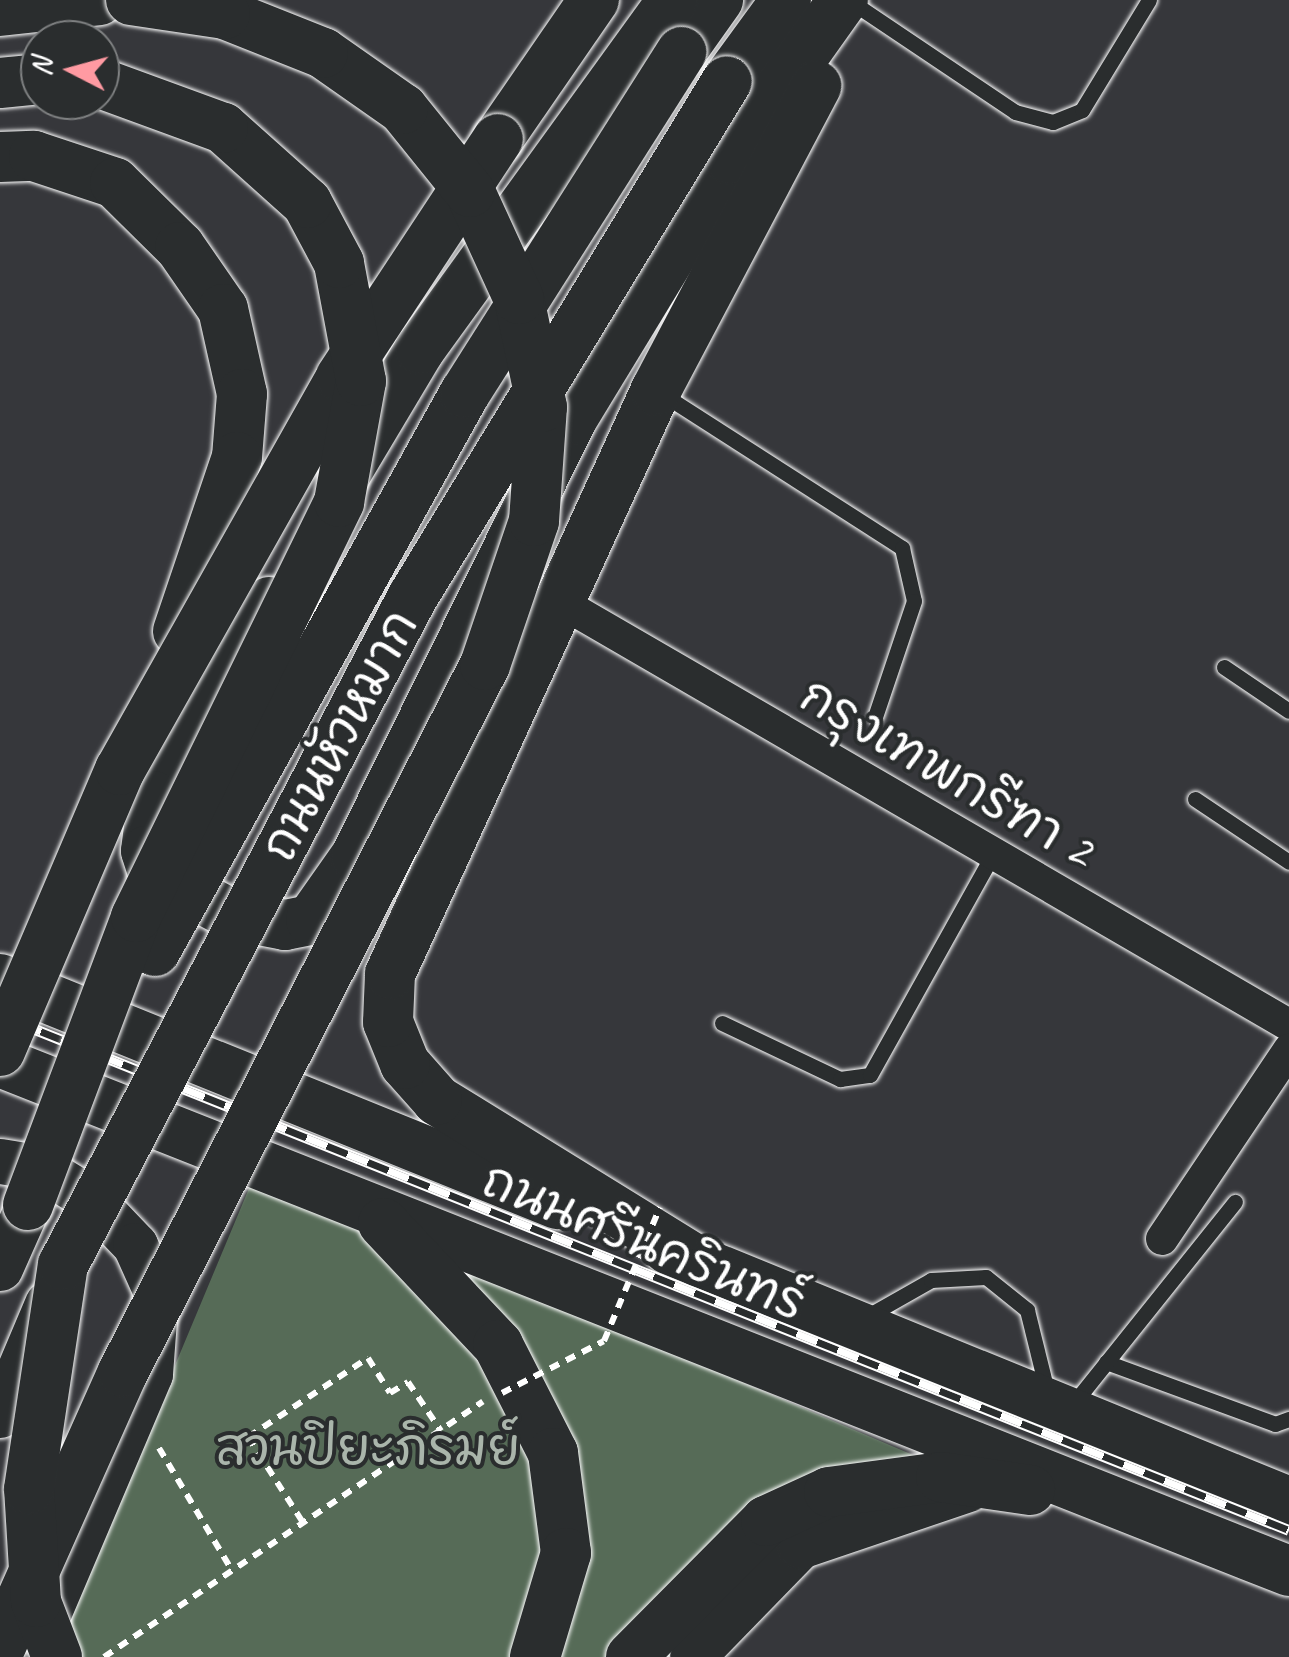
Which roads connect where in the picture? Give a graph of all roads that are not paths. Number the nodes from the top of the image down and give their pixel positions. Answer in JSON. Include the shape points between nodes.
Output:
{"nodes":[{"id":1,"x":100,"y":0,"type":"edge"},
{"id":2,"x":131,"y":0,"type":"edge"},
{"id":3,"x":594,"y":0,"type":"edge"},
{"id":4,"x":674,"y":0,"type":"edge"},
{"id":5,"x":718,"y":0,"type":"edge"},
{"id":6,"x":786,"y":0,"type":"edge"},
{"id":7,"x":1149,"y":0,"type":"edge"},
{"id":8,"x":857,"y":3,"type":"edge"},
{"id":9,"x":0,"y":11,"type":"edge"},
{"id":10,"x":120,"y":90,"type":"edge"},
{"id":11,"x":0,"y":157,"type":"edge"},
{"id":12,"x":656,"y":390,"type":"junction"},
{"id":13,"x":557,"y":600,"type":"junction"},
{"id":14,"x":1224,"y":667,"type":"dead end"},
{"id":15,"x":1289,"y":711,"type":"edge"},
{"id":16,"x":875,"y":717,"type":"dead end"},
{"id":17,"x":120,"y":770,"type":"junction"},
{"id":18,"x":1194,"y":799,"type":"dead end"},
{"id":19,"x":991,"y":858,"type":"junction"},
{"id":20,"x":1289,"y":862,"type":"edge"},
{"id":21,"x":0,"y":951,"type":"edge"},
{"id":22,"x":0,"y":979,"type":"edge"},
{"id":23,"x":80,"y":1010,"type":"junction"},
{"id":24,"x":722,"y":1023,"type":"dead end"},
{"id":25,"x":1289,"y":1024,"type":"edge"},
{"id":26,"x":1289,"y":1050,"type":"edge"},
{"id":27,"x":0,"y":1052,"type":"edge"},
{"id":28,"x":0,"y":1062,"type":"edge"},
{"id":29,"x":0,"y":1161,"type":"edge"},
{"id":30,"x":1235,"y":1202,"type":"dead end"},
{"id":31,"x":28,"y":1206,"type":"junction"},
{"id":32,"x":366,"y":1206,"type":"junction"},
{"id":33,"x":1162,"y":1239,"type":"dead end"},
{"id":34,"x":699,"y":1262,"type":"junction"},
{"id":35,"x":63,"y":1265,"type":"junction"},
{"id":36,"x":0,"y":1268,"type":"edge"},
{"id":37,"x":827,"y":1316,"type":"junction"},
{"id":38,"x":1106,"y":1362,"type":"junction"},
{"id":39,"x":1058,"y":1408,"type":"junction"},
{"id":40,"x":0,"y":1416,"type":"edge"},
{"id":41,"x":1289,"y":1419,"type":"edge"},
{"id":42,"x":984,"y":1484,"type":"junction"},
{"id":43,"x":1111,"y":1501,"type":"junction"},
{"id":44,"x":1289,"y":1502,"type":"edge"},
{"id":45,"x":1289,"y":1571,"type":"edge"},
{"id":46,"x":0,"y":1648,"type":"edge"},
{"id":47,"x":30,"y":1657,"type":"edge"},
{"id":48,"x":57,"y":1657,"type":"edge"},
{"id":49,"x":535,"y":1657,"type":"edge"},
{"id":50,"x":631,"y":1657,"type":"edge"},
{"id":51,"x":692,"y":1657,"type":"edge"}],
"edges":[{"from":1,"to":9,"type":"main road"},
{"from":2,"to":46,"type":"main road","bridge":true,"via":[[225,14],[323,53],[404,110],[470,192],[519,299],[542,406],[534,521],[485,665],[123,1372]]},
{"from":3,"to":17,"type":"main road","bridge":true,"via":[[341,377]]},
{"from":4,"to":8,"type":"main road","via":[[420,349],[152,796],[145,830],[153,873],[233,915],[311,920],[356,856],[572,419],[730,159]]},
{"from":5,"to":31,"type":"main road","name":"ถนนหัวหมาก","bridge":true,"via":[[358,578]]},
{"from":6,"to":35,"type":"main road","name":"ถนนหัวหมาก","bridge":true,"via":[[727,81],[412,598]]},
{"from":7,"to":8,"type":"lane","via":[[1082,110],[1053,122],[1015,112]]},
{"from":8,"to":12,"type":"main road"},
{"from":10,"to":31,"type":"main road","bridge":true,"via":[[223,128],[308,202],[340,264],[361,382],[338,502],[136,917]]},
{"from":11,"to":17,"type":"main road","bridge":true,"via":[[34,156],[128,196],[180,247],[223,309],[242,394],[221,523]]},
{"from":12,"to":13,"type":"main road"},
{"from":12,"to":16,"type":"lane","via":[[902,548],[914,601]]},
{"from":13,"to":19,"type":"street","name":"กรุงเทพกรีฑา 2"},
{"from":13,"to":34,"type":"main road","via":[[412,916],[390,974],[388,1022],[405,1064],[437,1100]]},
{"from":14,"to":15,"type":"lane"},
{"from":17,"to":27,"type":"main road","bridge":true},
{"from":18,"to":20,"type":"lane"},
{"from":19,"to":24,"type":"lane","via":[[870,1074],[840,1079]]},
{"from":19,"to":25,"type":"street","name":"กรุงเทพกรีฑา 2"},
{"from":21,"to":23,"type":"main road"},
{"from":22,"to":23,"type":"main road","name":"ถนนศรีนครินทร์"},
{"from":23,"to":34,"type":"main road","name":"ถนนศรีนครินทร์"},
{"from":26,"to":33,"type":"street"},
{"from":28,"to":32,"type":"main road","name":"ถนนศรีนครินทร์"},
{"from":29,"to":47,"type":"main road","via":[[40,1167],[91,1199],[135,1245],[156,1292],[150,1374]]},
{"from":30,"to":38,"type":"lane"},
{"from":31,"to":36,"type":"main road","name":"ถนนหัวหมาก"},
{"from":32,"to":43,"type":"main road","name":"ถนนศรีนครินทร์"},
{"from":32,"to":49,"type":"main road","via":[[498,1345],[553,1453],[566,1553]]},
{"from":34,"to":37,"type":"main road","name":"ถนนศรีนครินทร์"},
{"from":35,"to":40,"type":"main road","name":"ถนนหัวหมาก","bridge":true},
{"from":35,"to":48,"type":"main road","bridge":true,"via":[[29,1489],[36,1602]]},
{"from":37,"to":39,"type":"main road","name":"ถนนศรีนครินทร์"},
{"from":37,"to":39,"type":"lane","via":[[884,1311],[956,1274],[986,1277],[1027,1310]]},
{"from":38,"to":39,"type":"lane"},
{"from":38,"to":41,"type":"lane","via":[[1275,1424]]},
{"from":39,"to":44,"type":"main road","name":"ถนนศรีนครินทร์"},
{"from":42,"to":43,"type":"main road"},
{"from":42,"to":50,"type":"main road","via":[[942,1477],[830,1492],[766,1521]]},
{"from":42,"to":51,"type":"main road","via":[[800,1546]]},
{"from":43,"to":45,"type":"main road","name":"ถนนศรีนครินทร์"}]}
